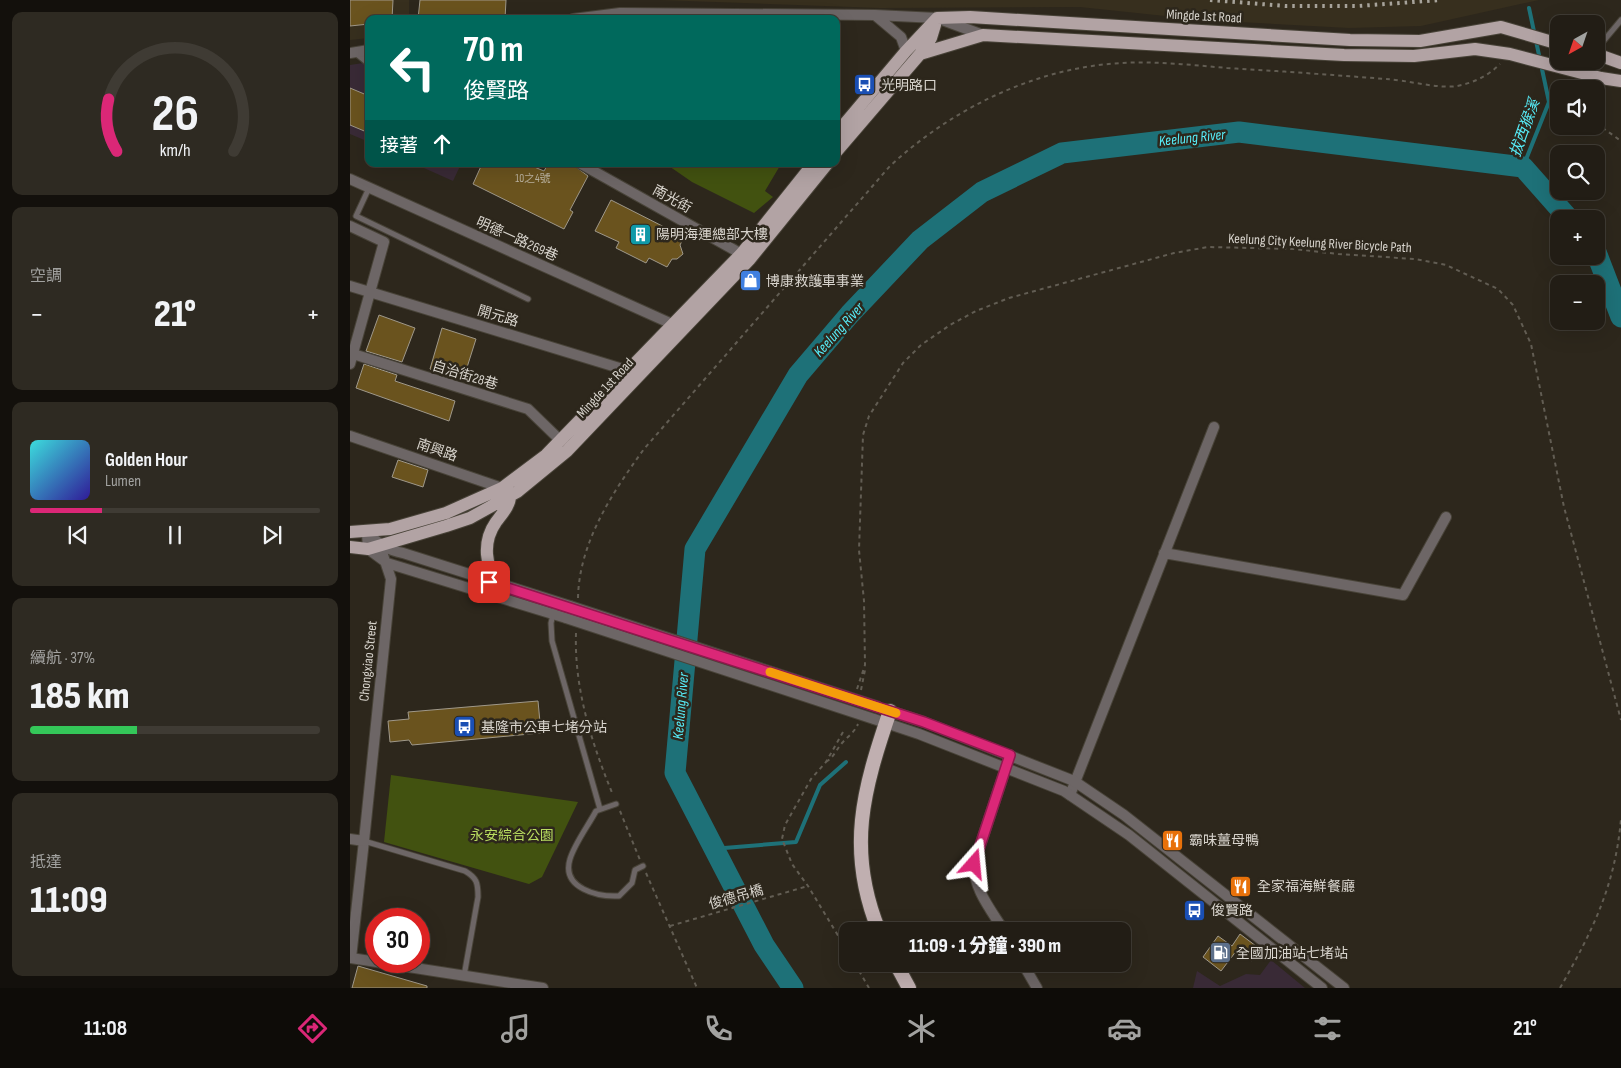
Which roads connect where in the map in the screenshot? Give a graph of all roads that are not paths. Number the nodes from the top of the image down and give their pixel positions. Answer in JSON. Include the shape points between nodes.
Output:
{"nodes":[{"id":1,"x":604,"y":15,"type":"edge"},
{"id":2,"x":875,"y":15,"type":"junction"},
{"id":3,"x":937,"y":18,"type":"junction"},
{"id":4,"x":1621,"y":20,"type":"edge"},
{"id":5,"x":983,"y":35,"type":"junction"},
{"id":6,"x":1605,"y":39,"type":"edge"},
{"id":7,"x":1550,"y":42,"type":"edge"},
{"id":8,"x":906,"y":51,"type":"junction"},
{"id":9,"x":920,"y":54,"type":"junction"},
{"id":10,"x":1605,"y":57,"type":"edge"},
{"id":11,"x":1621,"y":63,"type":"edge"},
{"id":12,"x":1621,"y":79,"type":"edge"},
{"id":13,"x":840,"y":129,"type":"edge"},
{"id":14,"x":840,"y":147,"type":"edge"},
{"id":15,"x":586,"y":167,"type":"edge"},
{"id":16,"x":811,"y":167,"type":"edge"},
{"id":17,"x":824,"y":167,"type":"edge"},
{"id":18,"x":350,"y":179,"type":"edge"},
{"id":19,"x":369,"y":188,"type":"junction"},
{"id":20,"x":350,"y":226,"type":"edge"},
{"id":21,"x":746,"y":256,"type":"junction"},
{"id":22,"x":350,"y":286,"type":"edge"},
{"id":23,"x":370,"y":292,"type":"junction"},
{"id":24,"x":528,"y":299,"type":"dead end"},
{"id":25,"x":672,"y":324,"type":"junction"},
{"id":26,"x":351,"y":357,"type":"edge"},
{"id":27,"x":630,"y":374,"type":"junction"},
{"id":28,"x":1214,"y":427,"type":"dead end"},
{"id":29,"x":350,"y":436,"type":"edge"},
{"id":30,"x":561,"y":441,"type":"junction"},
{"id":31,"x":507,"y":492,"type":"junction"},
{"id":32,"x":1446,"y":517,"type":"dead end"},
{"id":33,"x":350,"y":532,"type":"edge"},
{"id":34,"x":367,"y":532,"type":"junction"},
{"id":35,"x":350,"y":547,"type":"edge"},
{"id":36,"x":374,"y":547,"type":"junction"},
{"id":37,"x":1164,"y":553,"type":"junction"},
{"id":38,"x":387,"y":563,"type":"junction"},
{"id":39,"x":499,"y":585,"type":"junction"},
{"id":40,"x":556,"y":602,"type":"junction"},
{"id":41,"x":553,"y":614,"type":"junction"},
{"id":42,"x":883,"y":715,"type":"junction"},
{"id":43,"x":1010,"y":755,"type":"junction"},
{"id":44,"x":1006,"y":767,"type":"junction"},
{"id":45,"x":1074,"y":782,"type":"junction"},
{"id":46,"x":1070,"y":795,"type":"junction"},
{"id":47,"x":616,"y":804,"type":"road end"},
{"id":48,"x":600,"y":810,"type":"junction"},
{"id":49,"x":350,"y":839,"type":"edge"},
{"id":50,"x":364,"y":841,"type":"junction"},
{"id":51,"x":643,"y":866,"type":"road end"},
{"id":52,"x":354,"y":881,"type":"edge"},
{"id":53,"x":876,"y":922,"type":"edge"},
{"id":54,"x":999,"y":922,"type":"edge"},
{"id":55,"x":350,"y":958,"type":"edge"},
{"id":56,"x":900,"y":972,"type":"edge"},
{"id":57,"x":1028,"y":972,"type":"edge"},
{"id":58,"x":464,"y":976,"type":"junction"},
{"id":59,"x":543,"y":988,"type":"edge"},
{"id":60,"x":909,"y":988,"type":"edge"},
{"id":61,"x":1037,"y":988,"type":"edge"},
{"id":62,"x":1322,"y":988,"type":"edge"},
{"id":63,"x":1344,"y":988,"type":"edge"}],
"edges":[{"from":1,"to":2,"type":"street"},
{"from":2,"to":3,"type":"street"},
{"from":2,"to":8,"type":"street","via":[[901,37]]},
{"from":3,"to":5,"type":"street"},
{"from":3,"to":7,"type":"main road","name":"Mingde 1st Road","via":[[970,17],[1350,40],[1420,41],[1501,28]]},
{"from":3,"to":8,"type":"main road"},
{"from":3,"to":9,"type":"main road","via":[[931,38]]},
{"from":4,"to":6,"type":"lane"},
{"from":5,"to":9,"type":"main road"},
{"from":5,"to":12,"type":"main road","via":[[1344,55],[1414,56],[1474,48],[1510,54],[1595,77]]},
{"from":8,"to":13,"type":"main road"},
{"from":9,"to":14,"type":"main road"},
{"from":10,"to":11,"type":"main road"},
{"from":15,"to":21,"type":"street","name":"南光街"},
{"from":16,"to":21,"type":"main road","name":"Mingde 1st Road"},
{"from":17,"to":21,"type":"main road","name":"Mingde 1st Road"},
{"from":18,"to":19,"type":"street","name":"明德一路269巷"},
{"from":19,"to":24,"type":"lane","via":[[356,216]]},
{"from":19,"to":25,"type":"street","name":"明德一路269巷"},
{"from":20,"to":23,"type":"street","via":[[384,242]]},
{"from":21,"to":25,"type":"main road","name":"Mingde 1st Road"},
{"from":21,"to":27,"type":"main road","name":"Mingde 1st Road"},
{"from":22,"to":23,"type":"street","name":"開元路"},
{"from":23,"to":26,"type":"street"},
{"from":23,"to":27,"type":"street","name":"開元路"},
{"from":25,"to":27,"type":"main road","name":"Mingde 1st Road"},
{"from":26,"to":30,"type":"street","name":"自治街28巷","via":[[528,409]]},
{"from":27,"to":30,"type":"main road","name":"Mingde 1st Road"},
{"from":27,"to":31,"type":"main road","name":"Mingde 1st Road","via":[[567,451]]},
{"from":28,"to":37,"type":"street"},
{"from":29,"to":31,"type":"street","name":"南興路"},
{"from":30,"to":31,"type":"main road","name":"Mingde 1st Road"},
{"from":31,"to":34,"type":"main road","name":"Mingde 1st Road","via":[[446,513]]},
{"from":31,"to":36,"type":"main road","name":"Mingde 1st Road","via":[[470,518]]},
{"from":31,"to":39,"type":"main road","via":[[505,510],[494,525],[487,545],[489,569]]},
{"from":32,"to":37,"type":"street","via":[[1403,595]]},
{"from":33,"to":34,"type":"main road","name":"Mingde 1st Road"},
{"from":34,"to":36,"type":"street"},
{"from":35,"to":36,"type":"main road","name":"Mingde 1st Road"},
{"from":36,"to":38,"type":"street"},
{"from":36,"to":39,"type":"street"},
{"from":37,"to":45,"type":"street"},
{"from":38,"to":41,"type":"street"},
{"from":38,"to":50,"type":"street","name":"Chongxiao Street","via":[[391,579]]},
{"from":39,"to":40,"type":"street"},
{"from":40,"to":41,"type":"lane"},
{"from":40,"to":42,"type":"street","bridge":true,"via":[[574,603],[858,700]]},
{"from":41,"to":42,"type":"street","bridge":true,"via":[[863,715]]},
{"from":41,"to":48,"type":"lane","via":[[552,641]]},
{"from":42,"to":43,"type":"street"},
{"from":42,"to":44,"type":"street"},
{"from":42,"to":53,"type":"highway","via":[[882,737],[860,822],[860,852],[869,904]]},
{"from":43,"to":44,"type":"street"},
{"from":43,"to":45,"type":"street"},
{"from":44,"to":46,"type":"street"},
{"from":44,"to":54,"type":"street","via":[[974,864],[976,884]]},
{"from":45,"to":46,"type":"street"},
{"from":45,"to":63,"type":"street","via":[[1124,815]]},
{"from":46,"to":62,"type":"street","via":[[1129,835]]},
{"from":47,"to":48,"type":"lane"},
{"from":48,"to":51,"type":"lane","via":[[596,811],[570,860],[569,870],[575,884],[604,897],[619,896],[632,883],[635,870]]},
{"from":49,"to":50,"type":"street"},
{"from":50,"to":52,"type":"street","name":"Chongxiao Street"},
{"from":50,"to":58,"type":"lane","via":[[465,870],[474,876],[478,897]]},
{"from":52,"to":55,"type":"street","name":"Chongxiao Street"},
{"from":55,"to":58,"type":"street"},
{"from":56,"to":60,"type":"highway"},
{"from":57,"to":61,"type":"street"},
{"from":58,"to":59,"type":"street"}]}
